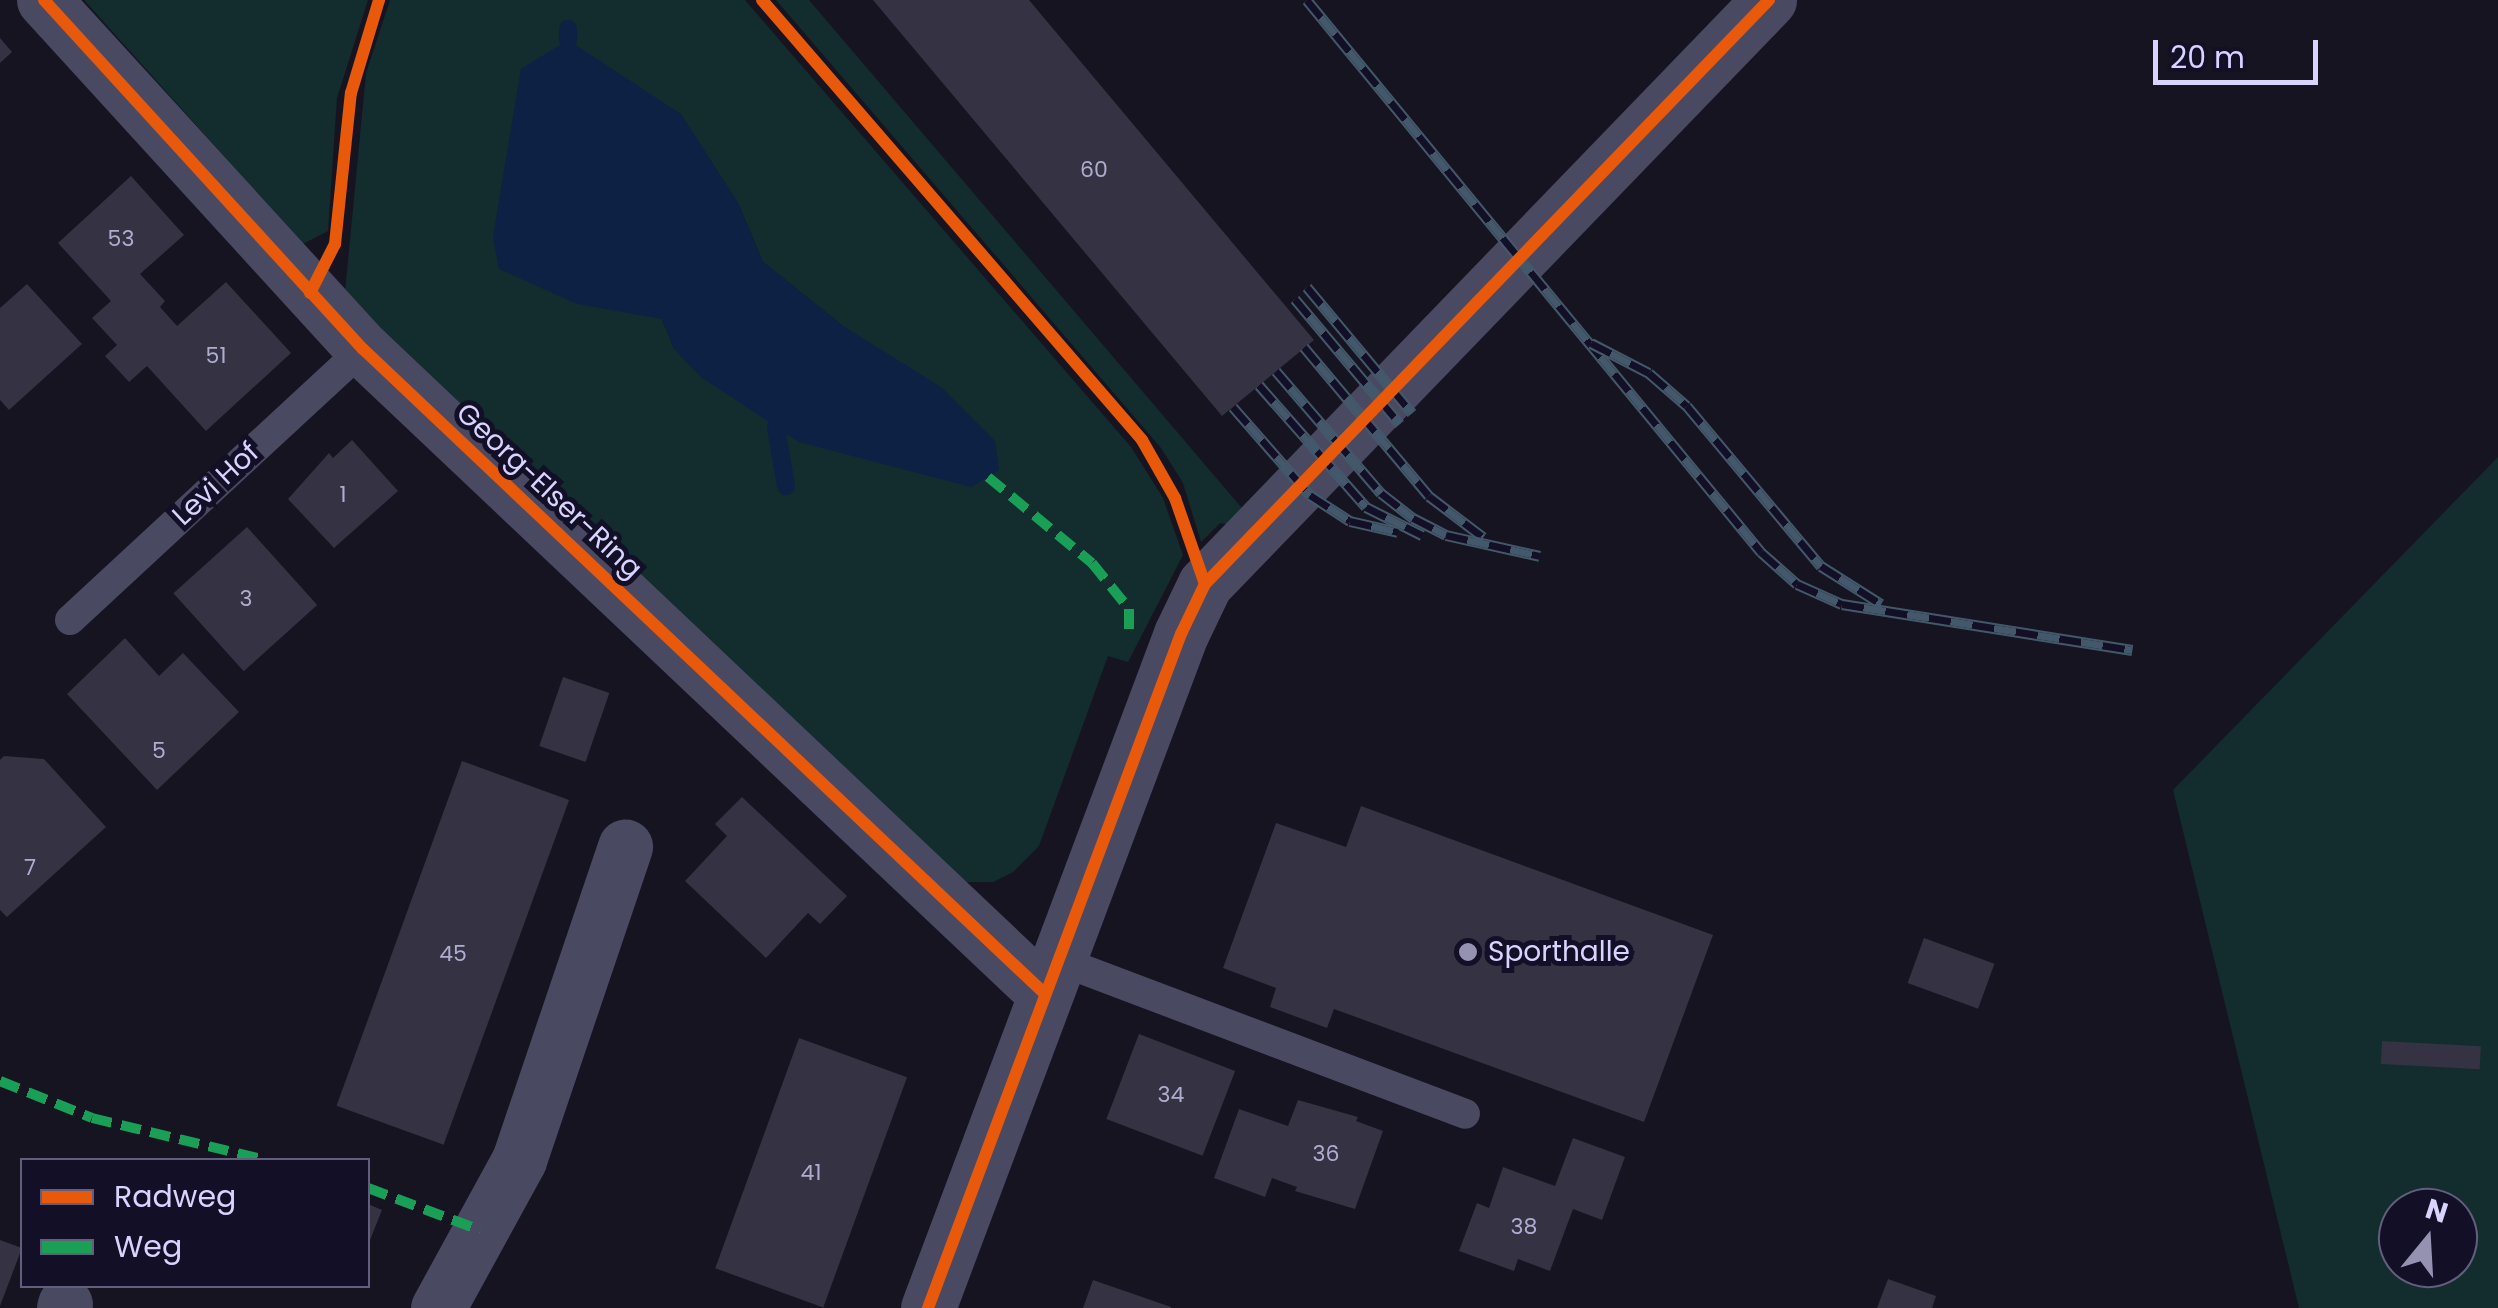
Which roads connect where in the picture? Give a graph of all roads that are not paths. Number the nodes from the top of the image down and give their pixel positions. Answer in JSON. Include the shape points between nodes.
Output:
{"nodes":[{"id":1,"x":44,"y":0,"type":"edge"},
{"id":2,"x":1769,"y":0,"type":"edge"},
{"id":3,"x":363,"y":348,"type":"junction"},
{"id":4,"x":70,"y":620,"type":"dead end"},
{"id":5,"x":625,"y":846,"type":"dead end"},
{"id":6,"x":1051,"y":977,"type":"junction"},
{"id":7,"x":1465,"y":1114,"type":"dead end"},
{"id":8,"x":438,"y":1308,"type":"edge"},
{"id":9,"x":928,"y":1308,"type":"edge"}],
"edges":[{"from":1,"to":3,"type":"street","name":"Georg-Elser-Ring"},
{"from":2,"to":6,"type":"street","via":[[1205,584]]},
{"from":3,"to":4,"type":"lane","name":"Levi Hof"},
{"from":3,"to":6,"type":"street","name":"Georg-Elser-Ring"},
{"from":5,"to":8,"type":"street","via":[[518,1160]]},
{"from":6,"to":7,"type":"lane"},
{"from":6,"to":9,"type":"street"}]}
